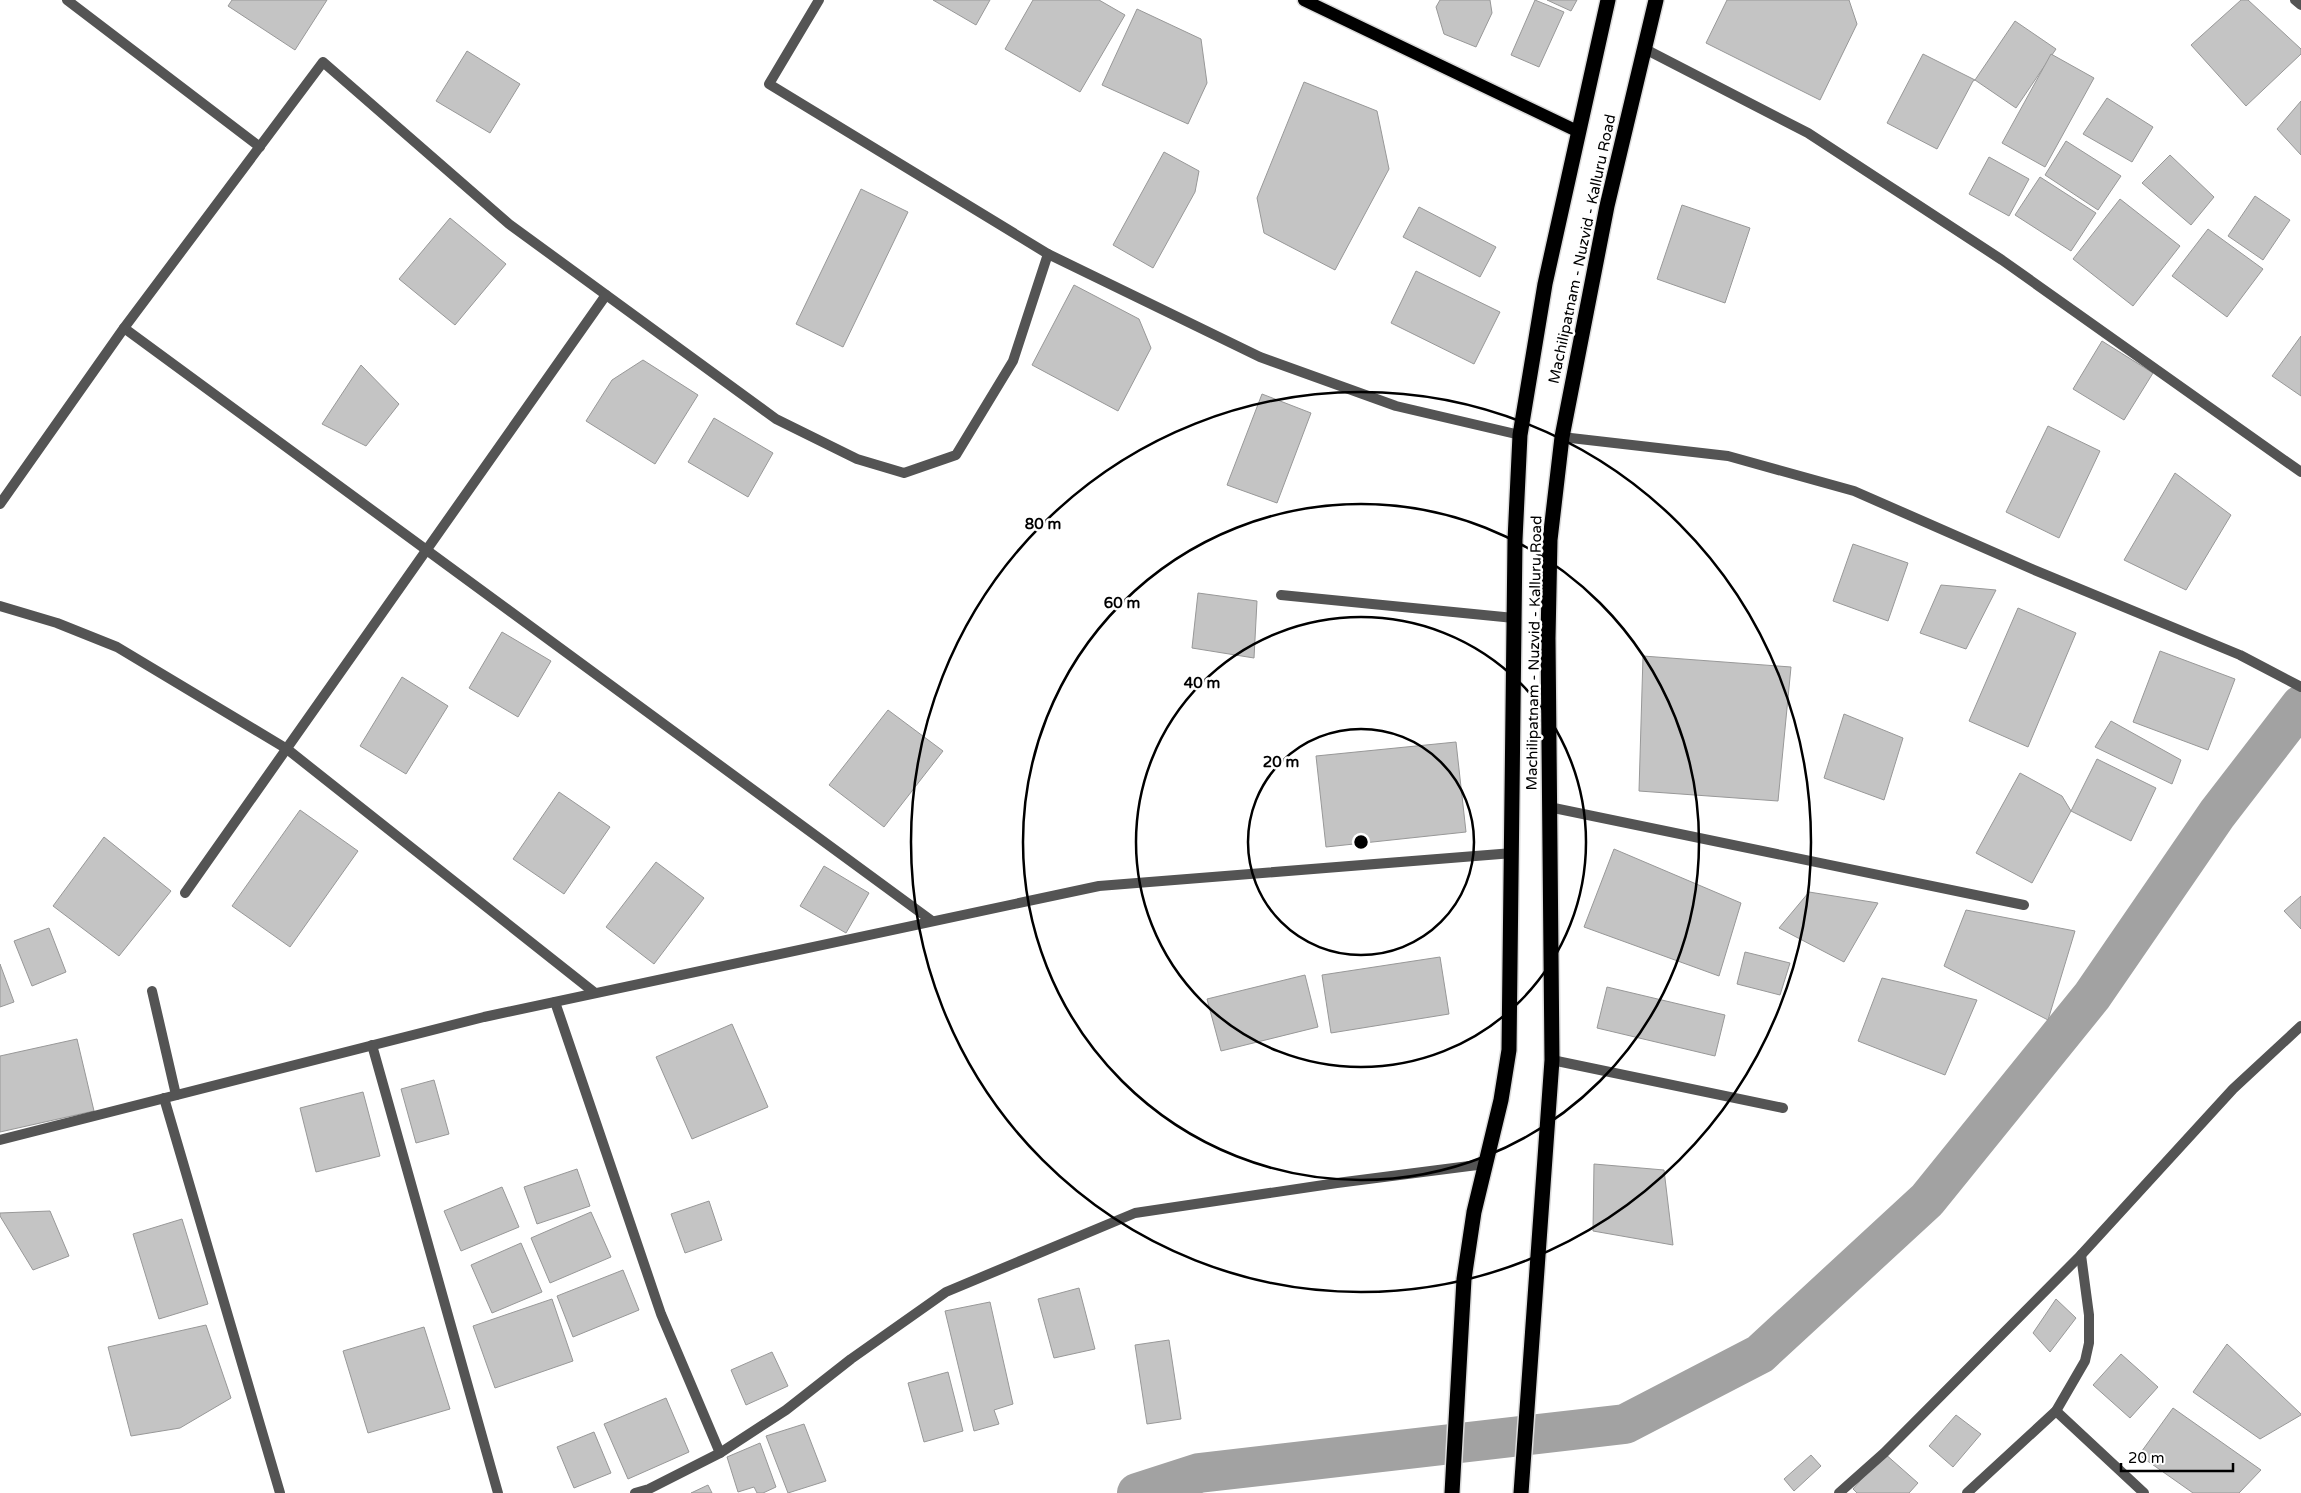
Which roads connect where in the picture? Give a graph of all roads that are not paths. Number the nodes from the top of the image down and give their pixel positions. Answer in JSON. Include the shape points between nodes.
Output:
{"nodes":[{"id":1,"x":67,"y":0,"type":"edge"},
{"id":2,"x":819,"y":0,"type":"edge"},
{"id":3,"x":1304,"y":0,"type":"edge"},
{"id":4,"x":1608,"y":0,"type":"edge"},
{"id":5,"x":1656,"y":0,"type":"edge"},
{"id":6,"x":2295,"y":0,"type":"edge"},
{"id":7,"x":2301,"y":4,"type":"edge"},
{"id":8,"x":1645,"y":49,"type":"junction"},
{"id":9,"x":1578,"y":132,"type":"junction"},
{"id":10,"x":260,"y":147,"type":"junction"},
{"id":11,"x":1048,"y":254,"type":"junction"},
{"id":12,"x":606,"y":295,"type":"junction"},
{"id":13,"x":124,"y":328,"type":"junction"},
{"id":14,"x":1520,"y":436,"type":"junction"},
{"id":15,"x":1562,"y":437,"type":"junction"},
{"id":16,"x":2301,"y":472,"type":"edge"},
{"id":17,"x":0,"y":504,"type":"edge"},
{"id":18,"x":428,"y":551,"type":"junction"},
{"id":19,"x":1280,"y":595,"type":"dead end"},
{"id":20,"x":0,"y":606,"type":"edge"},
{"id":21,"x":1514,"y":618,"type":"junction"},
{"id":22,"x":2301,"y":687,"type":"edge"},
{"id":23,"x":287,"y":749,"type":"junction"},
{"id":24,"x":1549,"y":808,"type":"junction"},
{"id":25,"x":1513,"y":853,"type":"junction"},
{"id":26,"x":185,"y":893,"type":"dead end"},
{"id":27,"x":2024,"y":906,"type":"dead end"},
{"id":28,"x":932,"y":922,"type":"junction"},
{"id":29,"x":152,"y":991,"type":"dead end"},
{"id":30,"x":595,"y":993,"type":"junction"},
{"id":31,"x":556,"y":1002,"type":"junction"},
{"id":32,"x":2301,"y":1026,"type":"edge"},
{"id":33,"x":372,"y":1045,"type":"junction"},
{"id":34,"x":1552,"y":1060,"type":"junction"},
{"id":35,"x":176,"y":1095,"type":"junction"},
{"id":36,"x":164,"y":1098,"type":"junction"},
{"id":37,"x":1783,"y":1108,"type":"dead end"},
{"id":38,"x":0,"y":1140,"type":"edge"},
{"id":39,"x":1485,"y":1164,"type":"junction"},
{"id":40,"x":2081,"y":1255,"type":"junction"},
{"id":41,"x":2056,"y":1411,"type":"junction"},
{"id":42,"x":720,"y":1453,"type":"junction"},
{"id":43,"x":280,"y":1493,"type":"edge"},
{"id":44,"x":498,"y":1493,"type":"edge"},
{"id":45,"x":635,"y":1493,"type":"edge"},
{"id":46,"x":1452,"y":1493,"type":"edge"},
{"id":47,"x":1521,"y":1493,"type":"edge"},
{"id":48,"x":1839,"y":1493,"type":"edge"},
{"id":49,"x":1967,"y":1493,"type":"edge"},
{"id":50,"x":2144,"y":1493,"type":"edge"}],
"edges":[{"from":1,"to":10,"type":"street"},
{"from":2,"to":11,"type":"street","via":[[768,84]]},
{"from":3,"to":9,"type":"main road"},
{"from":4,"to":9,"type":"highway","name":"Machilipatnam - Nuzvid - Kalluru Road"},
{"from":5,"to":8,"type":"highway","name":"Machilipatnam - Nuzvid - Kalluru Road"},
{"from":6,"to":7,"type":"street"},
{"from":8,"to":15,"type":"highway","name":"Machilipatnam - Nuzvid - Kalluru Road","via":[[1607,206]]},
{"from":8,"to":16,"type":"street","via":[[1808,133],[2002,260]]},
{"from":9,"to":14,"type":"highway","name":"Machilipatnam - Nuzvid - Kalluru Road","via":[[1545,284]]},
{"from":10,"to":12,"type":"street","via":[[323,62],[509,224]]},
{"from":10,"to":13,"type":"street"},
{"from":11,"to":12,"type":"street","via":[[1013,362],[956,456],[904,473],[857,459],[776,419]]},
{"from":11,"to":14,"type":"street","via":[[1260,357],[1396,406]]},
{"from":12,"to":18,"type":"street"},
{"from":13,"to":17,"type":"street"},
{"from":13,"to":18,"type":"street"},
{"from":14,"to":21,"type":"highway","name":"Machilipatnam - Nuzvid - Kalluru Road"},
{"from":15,"to":22,"type":"street","via":[[1728,456],[1854,491],[2240,655]]},
{"from":15,"to":24,"type":"highway","name":"Machilipatnam - Nuzvid - Kalluru Road","via":[[1550,540]]},
{"from":18,"to":23,"type":"street"},
{"from":18,"to":28,"type":"street"},
{"from":19,"to":21,"type":"street"},
{"from":20,"to":23,"type":"street","via":[[57,623],[117,647]]},
{"from":21,"to":25,"type":"highway","name":"Machilipatnam - Nuzvid - Kalluru Road"},
{"from":23,"to":26,"type":"street"},
{"from":23,"to":30,"type":"street"},
{"from":24,"to":27,"type":"street"},
{"from":24,"to":34,"type":"highway","name":"Machilipatnam - Nuzvid - Kalluru Road"},
{"from":25,"to":28,"type":"street","via":[[1099,886]]},
{"from":25,"to":39,"type":"highway","name":"Machilipatnam - Nuzvid - Kalluru Road","via":[[1509,1050]]},
{"from":28,"to":30,"type":"street"},
{"from":29,"to":35,"type":"street"},
{"from":30,"to":31,"type":"street"},
{"from":31,"to":33,"type":"street"},
{"from":31,"to":42,"type":"street","via":[[661,1314]]},
{"from":32,"to":40,"type":"street","via":[[2233,1089]]},
{"from":33,"to":35,"type":"street"},
{"from":33,"to":44,"type":"street"},
{"from":34,"to":37,"type":"street"},
{"from":34,"to":47,"type":"highway","name":"Machilipatnam - Nuzvid - Kalluru Road"},
{"from":35,"to":36,"type":"street"},
{"from":36,"to":38,"type":"street"},
{"from":36,"to":43,"type":"street"},
{"from":39,"to":42,"type":"street","via":[[1135,1213],[946,1292],[786,1410]]},
{"from":39,"to":46,"type":"highway","name":"Machilipatnam - Nuzvid - Kalluru Road","via":[[1464,1278]]},
{"from":40,"to":41,"type":"street","via":[[2089,1314],[2089,1343],[2084,1361]]},
{"from":40,"to":48,"type":"street","via":[[1884,1453]]},
{"from":41,"to":49,"type":"street"},
{"from":41,"to":50,"type":"street"},
{"from":42,"to":45,"type":"street"}]}
